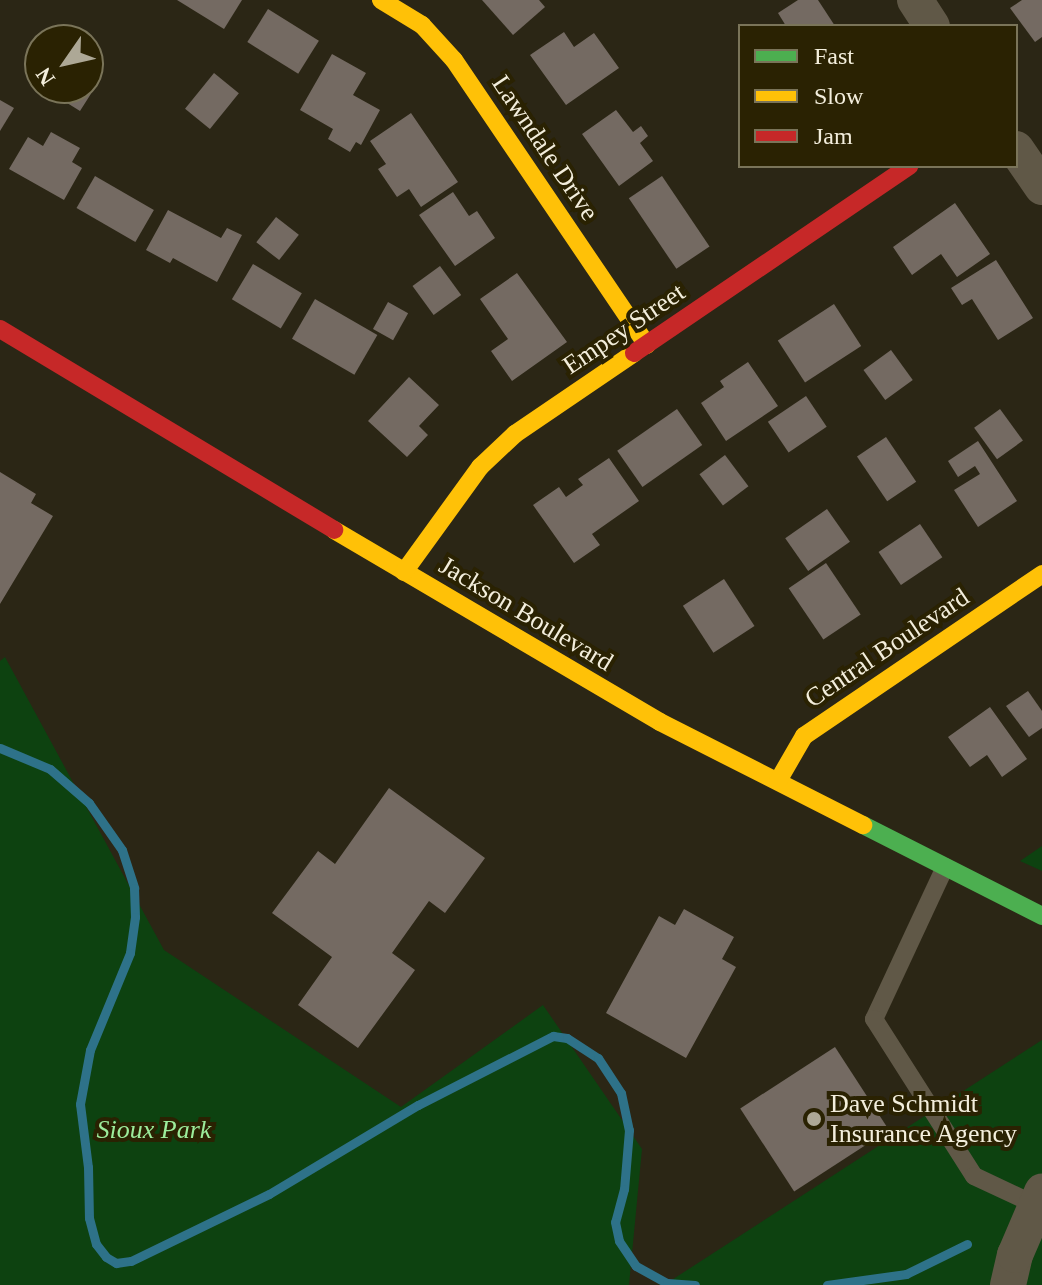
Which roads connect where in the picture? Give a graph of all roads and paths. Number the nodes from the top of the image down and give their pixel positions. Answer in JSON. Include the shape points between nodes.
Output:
{"nodes":[{"id":1,"x":381,"y":0,"type":"edge"},
{"id":2,"x":915,"y":0,"type":"edge"},
{"id":3,"x":931,"y":24,"type":"edge"},
{"id":4,"x":1018,"y":152,"type":"edge"},
{"id":5,"x":906,"y":168,"type":"edge"},
{"id":6,"x":1042,"y":187,"type":"edge"},
{"id":7,"x":0,"y":329,"type":"edge"},
{"id":8,"x":647,"y":345,"type":"junction"},
{"id":9,"x":404,"y":572,"type":"junction"},
{"id":10,"x":1042,"y":574,"type":"edge"},
{"id":11,"x":778,"y":781,"type":"junction"},
{"id":12,"x":945,"y":867,"type":"junction"},
{"id":13,"x":1042,"y":916,"type":"edge"},
{"id":14,"x":1039,"y":1199,"type":"edge"},
{"id":15,"x":1008,"y":1285,"type":"edge"}],
"edges":[{"from":1,"to":8,"type":"street","name":"Lawndale Drive","via":[[422,25],[454,60]]},
{"from":2,"to":3,"type":"street"},
{"from":4,"to":6,"type":"street"},
{"from":5,"to":8,"type":"street","name":"Empey Street"},
{"from":7,"to":9,"type":"street","name":"Jackson Boulevard"},
{"from":8,"to":9,"type":"street","name":"Empey Street","via":[[492,454]]},
{"from":9,"to":11,"type":"street","name":"Jackson Boulevard","via":[[560,666]]},
{"from":10,"to":11,"type":"street","name":"Central Boulevard","via":[[804,736]]},
{"from":11,"to":12,"type":"street","name":"Jackson Boulevard"},
{"from":12,"to":13,"type":"street","name":"Jackson Boulevard"},
{"from":12,"to":14,"type":"lane","via":[[874,1019],[974,1176]]},
{"from":14,"to":15,"type":"street"}]}
